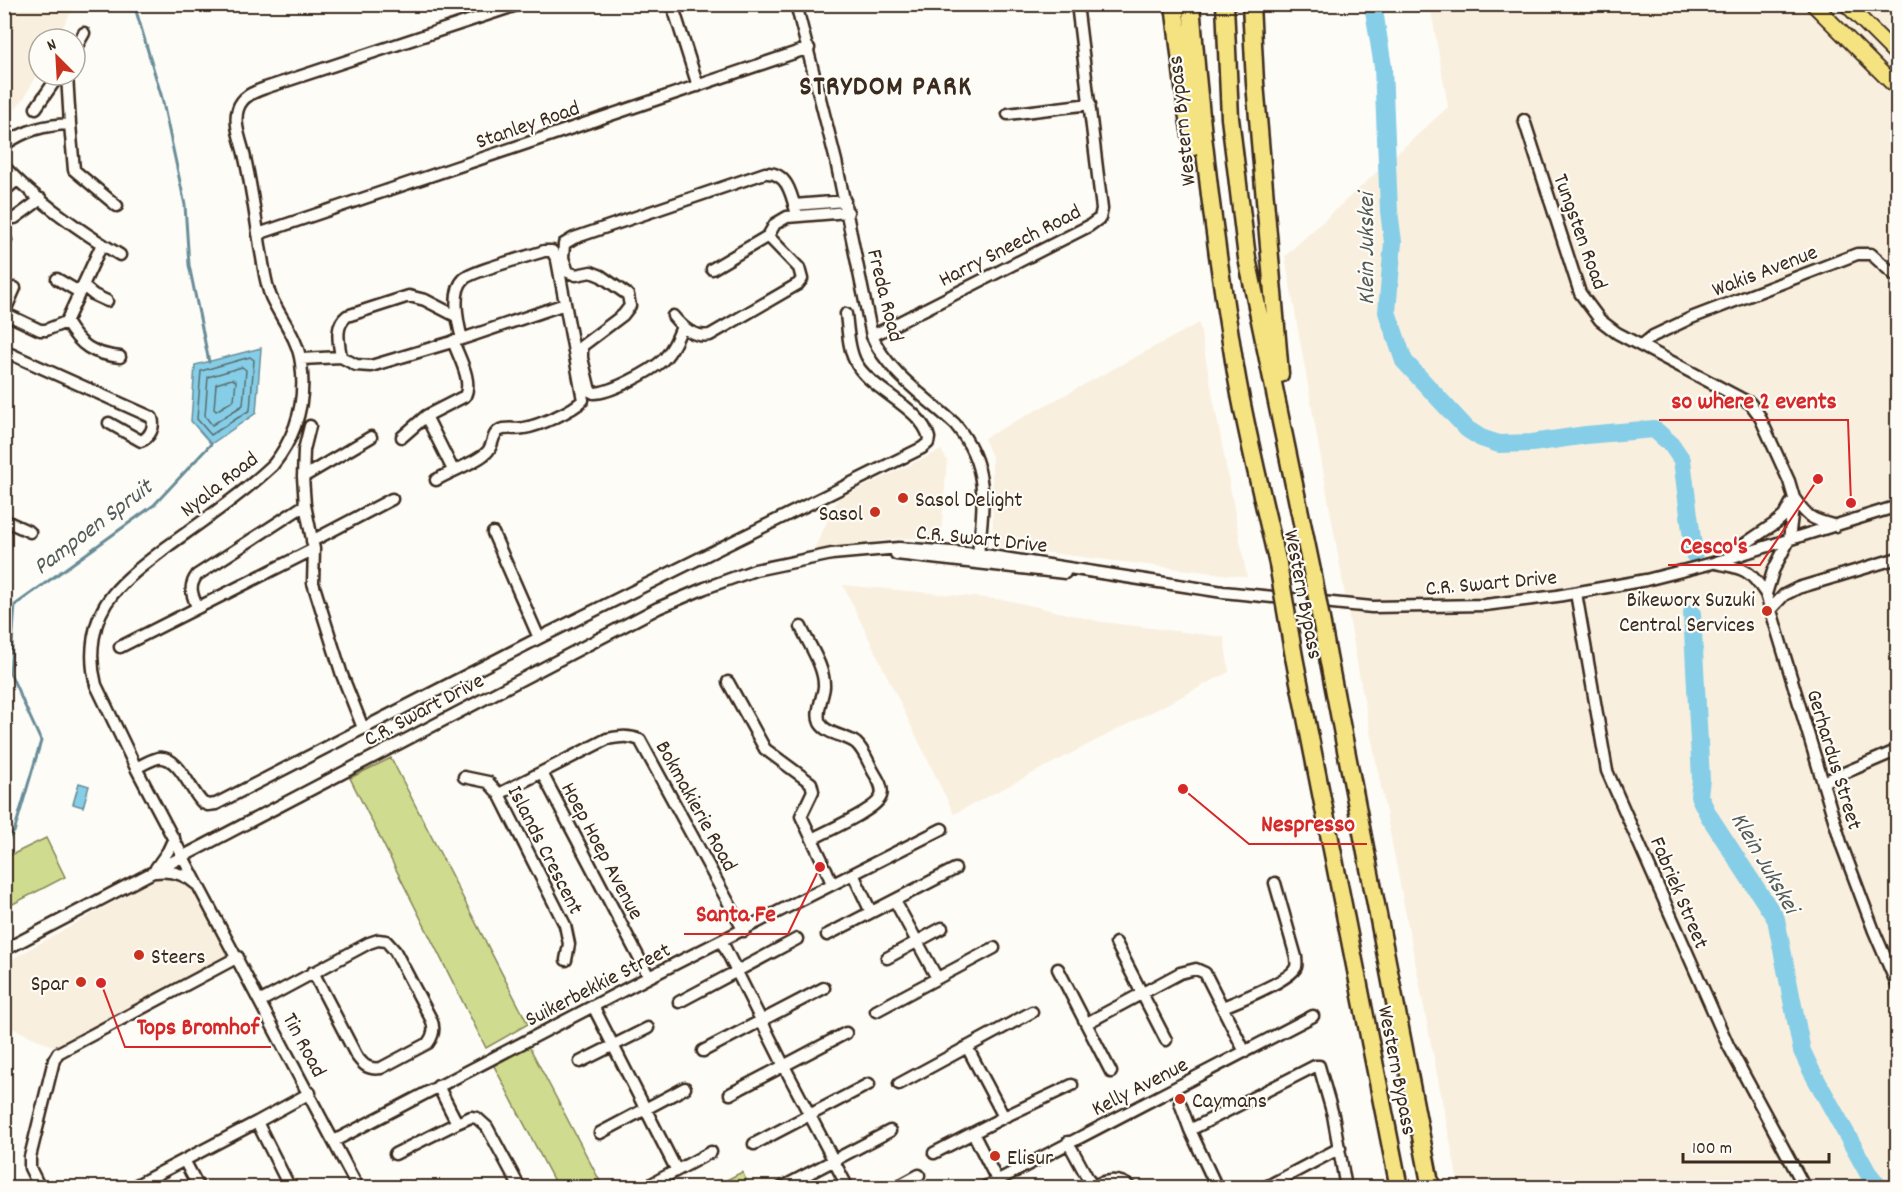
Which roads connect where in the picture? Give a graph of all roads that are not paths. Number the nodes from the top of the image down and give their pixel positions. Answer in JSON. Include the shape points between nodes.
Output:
{"nodes":[{"id":1,"x":520,"y":4,"type":"edge"},
{"id":2,"x":672,"y":4,"type":"edge"},
{"id":3,"x":796,"y":4,"type":"edge"},
{"id":4,"x":1077,"y":4,"type":"edge"},
{"id":5,"x":1174,"y":4,"type":"edge"},
{"id":6,"x":1191,"y":4,"type":"edge"},
{"id":7,"x":1225,"y":4,"type":"edge"},
{"id":8,"x":1251,"y":4,"type":"edge"},
{"id":9,"x":1813,"y":4,"type":"edge"},
{"id":10,"x":1846,"y":4,"type":"edge"},
{"id":11,"x":809,"y":48,"type":"junction"},
{"id":12,"x":1898,"y":57,"type":"edge"},
{"id":13,"x":698,"y":86,"type":"junction"},
{"id":14,"x":51,"y":87,"type":"edge"},
{"id":15,"x":68,"y":87,"type":"edge"},
{"id":16,"x":1898,"y":88,"type":"edge"},
{"id":17,"x":1090,"y":104,"type":"junction"},
{"id":18,"x":36,"y":108,"type":"dead end"},
{"id":19,"x":1008,"y":114,"type":"dead end"},
{"id":20,"x":1524,"y":120,"type":"dead end"},
{"id":21,"x":70,"y":124,"type":"junction"},
{"id":22,"x":4,"y":145,"type":"edge"},
{"id":23,"x":4,"y":166,"type":"edge"},
{"id":24,"x":17,"y":180,"type":"junction"},
{"id":25,"x":4,"y":191,"type":"edge"},
{"id":26,"x":41,"y":199,"type":"junction"},
{"id":27,"x":117,"y":206,"type":"dead end"},
{"id":28,"x":847,"y":207,"type":"junction"},
{"id":29,"x":796,"y":210,"type":"junction"},
{"id":30,"x":15,"y":218,"type":"dead end"},
{"id":31,"x":258,"y":234,"type":"junction"},
{"id":32,"x":768,"y":236,"type":"junction"},
{"id":33,"x":102,"y":244,"type":"junction"},
{"id":34,"x":120,"y":255,"type":"dead end"},
{"id":35,"x":712,"y":269,"type":"dead end"},
{"id":36,"x":1898,"y":278,"type":"edge"},
{"id":37,"x":57,"y":279,"type":"dead end"},
{"id":38,"x":15,"y":288,"type":"dead end"},
{"id":39,"x":81,"y":289,"type":"junction"},
{"id":40,"x":107,"y":301,"type":"dead end"},
{"id":41,"x":565,"y":304,"type":"junction"},
{"id":42,"x":4,"y":313,"type":"edge"},
{"id":43,"x":846,"y":314,"type":"dead end"},
{"id":44,"x":456,"y":316,"type":"junction"},
{"id":45,"x":673,"y":316,"type":"dead end"},
{"id":46,"x":66,"y":322,"type":"junction"},
{"id":47,"x":682,"y":327,"type":"junction"},
{"id":48,"x":872,"y":336,"type":"junction"},
{"id":49,"x":458,"y":340,"type":"junction"},
{"id":50,"x":1642,"y":345,"type":"junction"},
{"id":51,"x":4,"y":351,"type":"edge"},
{"id":52,"x":120,"y":357,"type":"dead end"},
{"id":53,"x":341,"y":357,"type":"junction"},
{"id":54,"x":301,"y":359,"type":"junction"},
{"id":55,"x":1235,"y":369,"type":"junction"},
{"id":56,"x":426,"y":416,"type":"junction"},
{"id":57,"x":109,"y":423,"type":"dead end"},
{"id":58,"x":310,"y":426,"type":"dead end"},
{"id":59,"x":371,"y":437,"type":"dead end"},
{"id":60,"x":402,"y":437,"type":"dead end"},
{"id":61,"x":1285,"y":445,"type":"junction"},
{"id":62,"x":453,"y":470,"type":"junction"},
{"id":63,"x":303,"y":477,"type":"junction"},
{"id":64,"x":436,"y":480,"type":"dead end"},
{"id":65,"x":1794,"y":498,"type":"junction"},
{"id":66,"x":392,"y":499,"type":"dead end"},
{"id":67,"x":305,"y":504,"type":"junction"},
{"id":68,"x":1897,"y":507,"type":"edge"},
{"id":69,"x":4,"y":520,"type":"edge"},
{"id":70,"x":1837,"y":526,"type":"junction"},
{"id":71,"x":30,"y":532,"type":"dead end"},
{"id":72,"x":492,"y":533,"type":"dead end"},
{"id":73,"x":1789,"y":540,"type":"junction"},
{"id":74,"x":313,"y":545,"type":"junction"},
{"id":75,"x":978,"y":558,"type":"junction"},
{"id":76,"x":1898,"y":558,"type":"edge"},
{"id":77,"x":1717,"y":562,"type":"junction"},
{"id":78,"x":1576,"y":593,"type":"junction"},
{"id":79,"x":1766,"y":594,"type":"junction"},
{"id":80,"x":197,"y":607,"type":"junction"},
{"id":81,"x":1771,"y":609,"type":"junction"},
{"id":82,"x":801,"y":627,"type":"dead end"},
{"id":83,"x":539,"y":638,"type":"junction"},
{"id":84,"x":120,"y":647,"type":"dead end"},
{"id":85,"x":728,"y":682,"type":"dead end"},
{"id":86,"x":363,"y":728,"type":"junction"},
{"id":87,"x":1898,"y":750,"type":"edge"},
{"id":88,"x":136,"y":768,"type":"junction"},
{"id":89,"x":542,"y":773,"type":"junction"},
{"id":90,"x":464,"y":777,"type":"dead end"},
{"id":91,"x":1823,"y":782,"type":"junction"},
{"id":92,"x":499,"y":795,"type":"junction"},
{"id":93,"x":942,"y":829,"type":"dead end"},
{"id":94,"x":174,"y":838,"type":"junction"},
{"id":95,"x":812,"y":839,"type":"junction"},
{"id":96,"x":183,"y":855,"type":"junction"},
{"id":97,"x":955,"y":869,"type":"dead end"},
{"id":98,"x":152,"y":871,"type":"junction"},
{"id":99,"x":853,"y":874,"type":"junction"},
{"id":100,"x":1275,"y":883,"type":"dead end"},
{"id":101,"x":832,"y":884,"type":"junction"},
{"id":102,"x":200,"y":888,"type":"junction"},
{"id":103,"x":895,"y":901,"type":"junction"},
{"id":104,"x":872,"y":912,"type":"junction"},
{"id":105,"x":942,"y":928,"type":"dead end"},
{"id":106,"x":744,"y":931,"type":"junction"},
{"id":107,"x":827,"y":935,"type":"dead end"},
{"id":108,"x":797,"y":939,"type":"dead end"},
{"id":109,"x":722,"y":942,"type":"junction"},
{"id":110,"x":918,"y":942,"type":"junction"},
{"id":111,"x":1116,"y":943,"type":"dead end"},
{"id":112,"x":994,"y":948,"type":"dead end"},
{"id":113,"x":4,"y":950,"type":"edge"},
{"id":114,"x":237,"y":957,"type":"junction"},
{"id":115,"x":887,"y":958,"type":"dead end"},
{"id":116,"x":566,"y":960,"type":"dead end"},
{"id":117,"x":1058,"y":969,"type":"dead end"},
{"id":118,"x":313,"y":972,"type":"junction"},
{"id":119,"x":737,"y":972,"type":"junction"},
{"id":120,"x":649,"y":977,"type":"junction"},
{"id":121,"x":937,"y":978,"type":"junction"},
{"id":122,"x":1898,"y":987,"type":"edge"},
{"id":123,"x":824,"y":988,"type":"dead end"},
{"id":124,"x":1143,"y":994,"type":"junction"},
{"id":125,"x":261,"y":1001,"type":"junction"},
{"id":126,"x":679,"y":1002,"type":"dead end"},
{"id":127,"x":593,"y":1006,"type":"junction"},
{"id":128,"x":1223,"y":1007,"type":"junction"},
{"id":129,"x":876,"y":1011,"type":"dead end"},
{"id":130,"x":1032,"y":1012,"type":"dead end"},
{"id":131,"x":1312,"y":1016,"type":"dead end"},
{"id":132,"x":761,"y":1021,"type":"junction"},
{"id":133,"x":1087,"y":1023,"type":"junction"},
{"id":134,"x":648,"y":1028,"type":"dead end"},
{"id":135,"x":846,"y":1033,"type":"dead end"},
{"id":136,"x":1166,"y":1040,"type":"dead end"},
{"id":137,"x":614,"y":1045,"type":"junction"},
{"id":138,"x":967,"y":1047,"type":"junction"},
{"id":139,"x":704,"y":1051,"type":"dead end"},
{"id":140,"x":1245,"y":1052,"type":"junction"},
{"id":141,"x":580,"y":1062,"type":"dead end"},
{"id":142,"x":784,"y":1066,"type":"junction"},
{"id":143,"x":1111,"y":1072,"type":"dead end"},
{"id":144,"x":869,"y":1084,"type":"dead end"},
{"id":145,"x":899,"y":1084,"type":"dead end"},
{"id":146,"x":1072,"y":1085,"type":"dead end"},
{"id":147,"x":438,"y":1086,"type":"junction"},
{"id":148,"x":685,"y":1088,"type":"dead end"},
{"id":149,"x":310,"y":1093,"type":"junction"},
{"id":150,"x":730,"y":1094,"type":"dead end"},
{"id":151,"x":1178,"y":1096,"type":"junction"},
{"id":152,"x":646,"y":1108,"type":"junction"},
{"id":153,"x":810,"y":1114,"type":"junction"},
{"id":154,"x":1004,"y":1117,"type":"junction"},
{"id":155,"x":257,"y":1122,"type":"junction"},
{"id":156,"x":457,"y":1123,"type":"junction"},
{"id":157,"x":1190,"y":1130,"type":"junction"},
{"id":158,"x":890,"y":1131,"type":"dead end"},
{"id":159,"x":600,"y":1133,"type":"dead end"},
{"id":160,"x":974,"y":1133,"type":"junction"},
{"id":161,"x":334,"y":1141,"type":"junction"},
{"id":162,"x":1068,"y":1142,"type":"junction"},
{"id":163,"x":754,"y":1144,"type":"dead end"},
{"id":164,"x":1340,"y":1148,"type":"junction"},
{"id":165,"x":711,"y":1152,"type":"dead end"},
{"id":166,"x":934,"y":1153,"type":"dead end"},
{"id":167,"x":395,"y":1154,"type":"dead end"},
{"id":168,"x":184,"y":1160,"type":"junction"},
{"id":169,"x":833,"y":1160,"type":"junction"},
{"id":170,"x":676,"y":1169,"type":"junction"},
{"id":171,"x":919,"y":1175,"type":"dead end"},
{"id":172,"x":997,"y":1180,"type":"junction"},
{"id":173,"x":1091,"y":1187,"type":"edge"},
{"id":174,"x":40,"y":1188,"type":"edge"},
{"id":175,"x":131,"y":1188,"type":"edge"},
{"id":176,"x":199,"y":1188,"type":"edge"},
{"id":177,"x":290,"y":1188,"type":"edge"},
{"id":178,"x":358,"y":1188,"type":"edge"},
{"id":179,"x":520,"y":1188,"type":"edge"},
{"id":180,"x":644,"y":1188,"type":"edge"},
{"id":181,"x":781,"y":1188,"type":"edge"},
{"id":182,"x":848,"y":1188,"type":"edge"},
{"id":183,"x":895,"y":1188,"type":"edge"},
{"id":184,"x":983,"y":1188,"type":"edge"},
{"id":185,"x":1131,"y":1188,"type":"edge"},
{"id":186,"x":1217,"y":1188,"type":"edge"},
{"id":187,"x":1264,"y":1188,"type":"edge"},
{"id":188,"x":1346,"y":1188,"type":"edge"},
{"id":189,"x":1400,"y":1188,"type":"edge"},
{"id":190,"x":1431,"y":1188,"type":"edge"},
{"id":191,"x":1805,"y":1188,"type":"edge"}],
"edges":[{"from":1,"to":31,"type":"street","name":"Nyala Road","via":[[249,94],[236,118]]},
{"from":2,"to":13,"type":"street"},
{"from":3,"to":11,"type":"street","name":"Freda Road"},
{"from":4,"to":17,"type":"street","name":"Harry Sneech Road"},
{"from":5,"to":55,"type":"highway","via":[[1187,112]]},
{"from":6,"to":55,"type":"highway","name":"Western Bypass","via":[[1198,101]]},
{"from":7,"to":61,"type":"highway","name":"Western Bypass","via":[[1230,118],[1248,258]]},
{"from":8,"to":61,"type":"highway"},
{"from":9,"to":16,"type":"main road"},
{"from":10,"to":12,"type":"main road"},
{"from":11,"to":13,"type":"street","name":"Stanley Road"},
{"from":11,"to":28,"type":"street","name":"Freda Road"},
{"from":13,"to":31,"type":"street","name":"Stanley Road"},
{"from":14,"to":18,"type":"street"},
{"from":15,"to":21,"type":"street"},
{"from":17,"to":19,"type":"street"},
{"from":17,"to":48,"type":"street","name":"Harry Sneech Road","via":[[1100,218]]},
{"from":20,"to":50,"type":"street","name":"Tungsten Road","via":[[1580,293],[1600,320]]},
{"from":21,"to":22,"type":"street","via":[[28,131]]},
{"from":21,"to":27,"type":"street","via":[[74,170]]},
{"from":23,"to":24,"type":"street"},
{"from":24,"to":25,"type":"street"},
{"from":24,"to":26,"type":"street"},
{"from":26,"to":30,"type":"street"},
{"from":26,"to":33,"type":"street"},
{"from":28,"to":29,"type":"street"},
{"from":28,"to":48,"type":"street","name":"Freda Road"},
{"from":29,"to":32,"type":"street","via":[[775,224]]},
{"from":29,"to":47,"type":"street","via":[[780,176],[765,173],[564,244],[562,258],[568,273],[595,273],[623,290],[630,300],[623,315],[582,346],[590,391],[605,392],[653,368],[671,350]]},
{"from":31,"to":54,"type":"street","name":"Nyala Road","via":[[269,290]]},
{"from":32,"to":35,"type":"street"},
{"from":32,"to":47,"type":"street","via":[[800,268],[801,281],[710,335],[697,335]]},
{"from":33,"to":34,"type":"street"},
{"from":33,"to":39,"type":"street"},
{"from":36,"to":50,"type":"street","name":"Wakis Avenue","via":[[1871,254],[1857,254],[1691,318]]},
{"from":37,"to":39,"type":"street"},
{"from":38,"to":42,"type":"street"},
{"from":39,"to":40,"type":"street"},
{"from":39,"to":46,"type":"street"},
{"from":41,"to":44,"type":"street","via":[[557,260],[550,250],[466,277],[459,287]]},
{"from":41,"to":49,"type":"street"},
{"from":41,"to":62,"type":"street","via":[[583,400],[572,409],[534,425],[500,430],[485,455]]},
{"from":42,"to":46,"type":"street","via":[[40,330]]},
{"from":43,"to":83,"type":"street","via":[[855,362],[922,423],[928,432],[928,443]]},
{"from":44,"to":49,"type":"street"},
{"from":44,"to":53,"type":"street","via":[[410,296],[347,316],[339,326]]},
{"from":45,"to":47,"type":"street"},
{"from":46,"to":52,"type":"street","via":[[86,346],[103,355]]},
{"from":48,"to":75,"type":"street","name":"Freda Road","via":[[889,364],[955,424],[979,462],[983,501]]},
{"from":49,"to":53,"type":"street","via":[[371,366],[356,365]]},
{"from":49,"to":56,"type":"street","via":[[468,389],[460,399]]},
{"from":50,"to":65,"type":"street","name":"Tungsten Road","via":[[1750,403],[1766,427]]},
{"from":51,"to":57,"type":"street","via":[[148,416],[153,424],[149,435],[141,441]]},
{"from":53,"to":54,"type":"street"},
{"from":54,"to":88,"type":"street","name":"Nyala Road","via":[[301,406],[281,455],[244,489],[136,571],[112,595],[100,617],[92,647],[93,674]]},
{"from":55,"to":189,"type":"highway","name":"Western Bypass","bridge":true,"via":[[1278,564]]},
{"from":56,"to":60,"type":"street"},
{"from":56,"to":62,"type":"street"},
{"from":58,"to":63,"type":"street"},
{"from":59,"to":63,"type":"street"},
{"from":61,"to":190,"type":"highway","name":"Western Bypass","bridge":true},
{"from":62,"to":64,"type":"street"},
{"from":63,"to":67,"type":"street"},
{"from":65,"to":70,"type":"street","via":[[1807,516]]},
{"from":65,"to":73,"type":"street","name":"Tungsten Road"},
{"from":65,"to":77,"type":"street","via":[[1777,522]]},
{"from":66,"to":74,"type":"street"},
{"from":67,"to":74,"type":"street"},
{"from":67,"to":80,"type":"street","via":[[197,575],[191,589]]},
{"from":68,"to":70,"type":"street","name":"C.R. Swart Drive"},
{"from":69,"to":71,"type":"street"},
{"from":70,"to":73,"type":"street","name":"C.R. Swart Drive"},
{"from":72,"to":83,"type":"street"},
{"from":73,"to":77,"type":"street","name":"C.R. Swart Drive"},
{"from":73,"to":79,"type":"street"},
{"from":74,"to":80,"type":"street"},
{"from":74,"to":86,"type":"street","via":[[313,583]]},
{"from":75,"to":78,"type":"street","name":"C.R. Swart Drive","via":[[1067,566],[1223,592],[1372,607],[1515,603]]},
{"from":75,"to":96,"type":"street","name":"C.R. Swart Drive","via":[[917,549],[832,555],[755,570],[705,588],[658,608]]},
{"from":76,"to":81,"type":"street","via":[[1798,588]]},
{"from":77,"to":78,"type":"street","name":"C.R. Swart Drive"},
{"from":77,"to":79,"type":"street","via":[[1742,568]]},
{"from":78,"to":191,"type":"street","name":"Fabriek Street","via":[[1607,771],[1728,1045]]},
{"from":79,"to":81,"type":"street","name":"Gerhardus Street"},
{"from":80,"to":84,"type":"street"},
{"from":81,"to":91,"type":"street","name":"Gerhardus Street"},
{"from":82,"to":95,"type":"street","via":[[823,680],[820,723],[858,746],[882,794],[870,808]]},
{"from":83,"to":86,"type":"street"},
{"from":85,"to":95,"type":"street","via":[[765,750],[811,783],[813,791],[801,816]]},
{"from":86,"to":88,"type":"street","via":[[211,805],[198,798],[173,763],[159,758]]},
{"from":87,"to":91,"type":"street"},
{"from":88,"to":94,"type":"street","name":"Nyala Road"},
{"from":89,"to":92,"type":"street","name":"Bokmakierie Road"},
{"from":89,"to":106,"type":"street","name":"Bokmakierie Road","via":[[607,739],[632,736],[640,740]]},
{"from":89,"to":120,"type":"street","name":"Hoep Hoep Avenue"},
{"from":90,"to":92,"type":"street","name":"Islands Crescent","via":[[488,783]]},
{"from":91,"to":122,"type":"street","name":"Gerhardus Street","via":[[1842,846]]},
{"from":92,"to":116,"type":"street","name":"Islands Crescent","via":[[565,925],[569,944]]},
{"from":93,"to":99,"type":"street","name":"Suikerbekkie Street"},
{"from":94,"to":96,"type":"street","name":"Nyala Road"},
{"from":94,"to":98,"type":"street"},
{"from":95,"to":101,"type":"street"},
{"from":96,"to":98,"type":"street","name":"C.R. Swart Drive"},
{"from":96,"to":102,"type":"street","name":"Tin Road"},
{"from":97,"to":103,"type":"street"},
{"from":98,"to":102,"type":"street","via":[[176,872]]},
{"from":98,"to":113,"type":"street","name":"C.R. Swart Drive"},
{"from":99,"to":101,"type":"street","name":"Suikerbekkie Street"},
{"from":99,"to":104,"type":"street"},
{"from":100,"to":128,"type":"street","via":[[1296,968]]},
{"from":101,"to":106,"type":"street","name":"Suikerbekkie Street"},
{"from":102,"to":114,"type":"street","name":"Tin Road"},
{"from":103,"to":104,"type":"street"},
{"from":103,"to":110,"type":"street"},
{"from":104,"to":107,"type":"street"},
{"from":105,"to":110,"type":"street"},
{"from":106,"to":109,"type":"street","name":"Suikerbekkie Street"},
{"from":108,"to":119,"type":"street"},
{"from":109,"to":119,"type":"street"},
{"from":109,"to":120,"type":"street","name":"Suikerbekkie Street"},
{"from":110,"to":115,"type":"street"},
{"from":110,"to":121,"type":"street"},
{"from":111,"to":124,"type":"street"},
{"from":112,"to":121,"type":"street"},
{"from":114,"to":125,"type":"street","name":"Tin Road"},
{"from":114,"to":174,"type":"street","via":[[58,1053],[30,1157],[30,1168]]},
{"from":117,"to":133,"type":"street"},
{"from":118,"to":118,"type":"street","via":[[369,942],[386,941],[396,951],[431,1019],[433,1037],[373,1070],[356,1055]]},
{"from":118,"to":125,"type":"street"},
{"from":119,"to":126,"type":"street"},
{"from":119,"to":132,"type":"street"},
{"from":120,"to":127,"type":"street","name":"Suikerbekkie Street"},
{"from":121,"to":129,"type":"street"},
{"from":123,"to":132,"type":"street"},
{"from":124,"to":128,"type":"street","via":[[1196,969],[1205,973]]},
{"from":124,"to":133,"type":"street"},
{"from":124,"to":136,"type":"street"},
{"from":125,"to":149,"type":"street","name":"Tin Road"},
{"from":127,"to":137,"type":"street"},
{"from":127,"to":147,"type":"street","name":"Suikerbekkie Street"},
{"from":128,"to":140,"type":"street"},
{"from":130,"to":138,"type":"street"},
{"from":131,"to":140,"type":"street","name":"Kelly Avenue"},
{"from":132,"to":139,"type":"street"},
{"from":132,"to":142,"type":"street"},
{"from":133,"to":143,"type":"street"},
{"from":134,"to":137,"type":"street"},
{"from":135,"to":142,"type":"street"},
{"from":137,"to":141,"type":"street"},
{"from":137,"to":152,"type":"street"},
{"from":138,"to":145,"type":"street"},
{"from":138,"to":154,"type":"street"},
{"from":140,"to":151,"type":"street","name":"Kelly Avenue"},
{"from":142,"to":150,"type":"street"},
{"from":142,"to":153,"type":"street"},
{"from":144,"to":153,"type":"street"},
{"from":146,"to":154,"type":"street"},
{"from":147,"to":156,"type":"street"},
{"from":147,"to":161,"type":"street","name":"Suikerbekkie Street"},
{"from":148,"to":152,"type":"street"},
{"from":149,"to":155,"type":"street"},
{"from":149,"to":161,"type":"street","name":"Tin Road"},
{"from":151,"to":157,"type":"street"},
{"from":151,"to":162,"type":"street","name":"Kelly Avenue"},
{"from":152,"to":159,"type":"street"},
{"from":152,"to":170,"type":"street"},
{"from":153,"to":163,"type":"street"},
{"from":153,"to":169,"type":"street"},
{"from":154,"to":160,"type":"street"},
{"from":155,"to":168,"type":"street"},
{"from":155,"to":177,"type":"street"},
{"from":156,"to":167,"type":"street"},
{"from":156,"to":179,"type":"street","via":[[471,1117],[482,1121]]},
{"from":157,"to":164,"type":"street","via":[[1317,1066]]},
{"from":157,"to":186,"type":"street"},
{"from":158,"to":169,"type":"street"},
{"from":160,"to":166,"type":"street"},
{"from":160,"to":172,"type":"street"},
{"from":161,"to":178,"type":"street","name":"Tin Road"},
{"from":162,"to":172,"type":"street","name":"Kelly Avenue"},
{"from":162,"to":173,"type":"street"},
{"from":164,"to":187,"type":"street"},
{"from":164,"to":188,"type":"street"},
{"from":165,"to":170,"type":"street"},
{"from":168,"to":175,"type":"street"},
{"from":168,"to":176,"type":"street"},
{"from":169,"to":181,"type":"street"},
{"from":169,"to":182,"type":"street"},
{"from":170,"to":180,"type":"street"},
{"from":171,"to":183,"type":"street"},
{"from":172,"to":184,"type":"street","name":"Kelly Avenue"},
{"from":173,"to":185,"type":"street","via":[[1121,1180]]}]}
